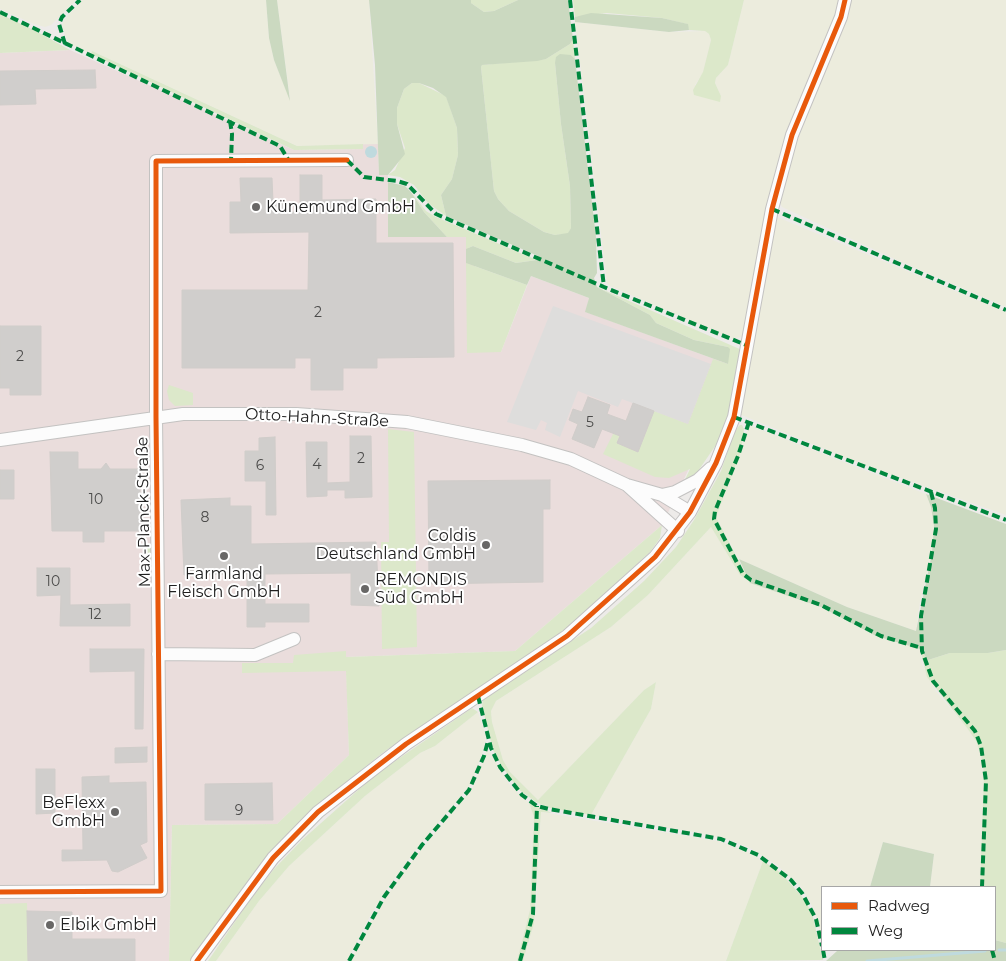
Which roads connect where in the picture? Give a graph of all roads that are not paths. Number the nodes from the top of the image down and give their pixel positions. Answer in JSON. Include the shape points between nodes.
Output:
{"nodes":[{"id":1,"x":845,"y":0,"type":"edge"},
{"id":2,"x":347,"y":160,"type":"dead end"},
{"id":3,"x":156,"y":417,"type":"junction"},
{"id":4,"x":0,"y":440,"type":"edge"},
{"id":5,"x":716,"y":463,"type":"junction"},
{"id":6,"x":627,"y":485,"type":"junction"},
{"id":7,"x":662,"y":496,"type":"junction"},
{"id":8,"x":690,"y":512,"type":"junction"},
{"id":9,"x":678,"y":531,"type":"junction"},
{"id":10,"x":294,"y":639,"type":"dead end"},
{"id":11,"x":158,"y":654,"type":"junction"},
{"id":12,"x":0,"y":892,"type":"edge"},
{"id":13,"x":197,"y":961,"type":"edge"}],
"edges":[{"from":1,"to":5,"type":"street","via":[[792,135],[772,209],[734,417]]},
{"from":2,"to":3,"type":"street","name":"Max-Planck-Straße","via":[[156,161]]},
{"from":3,"to":4,"type":"street","name":"Otto-Hahn-Straße"},
{"from":3,"to":6,"type":"street","name":"Otto-Hahn-Straße","via":[[296,414],[406,422],[522,445],[571,459]]},
{"from":3,"to":11,"type":"street","name":"Max-Planck-Straße"},
{"from":5,"to":7,"type":"street","via":[[698,480]]},
{"from":5,"to":8,"type":"street"},
{"from":6,"to":7,"type":"street"},
{"from":6,"to":9,"type":"street"},
{"from":7,"to":8,"type":"street"},
{"from":8,"to":9,"type":"street"},
{"from":9,"to":13,"type":"street","via":[[655,557],[567,636],[406,744],[318,812],[273,858]]},
{"from":10,"to":11,"type":"street","via":[[255,655]]},
{"from":11,"to":12,"type":"street","name":"Max-Planck-Straße","via":[[161,891]]}]}
